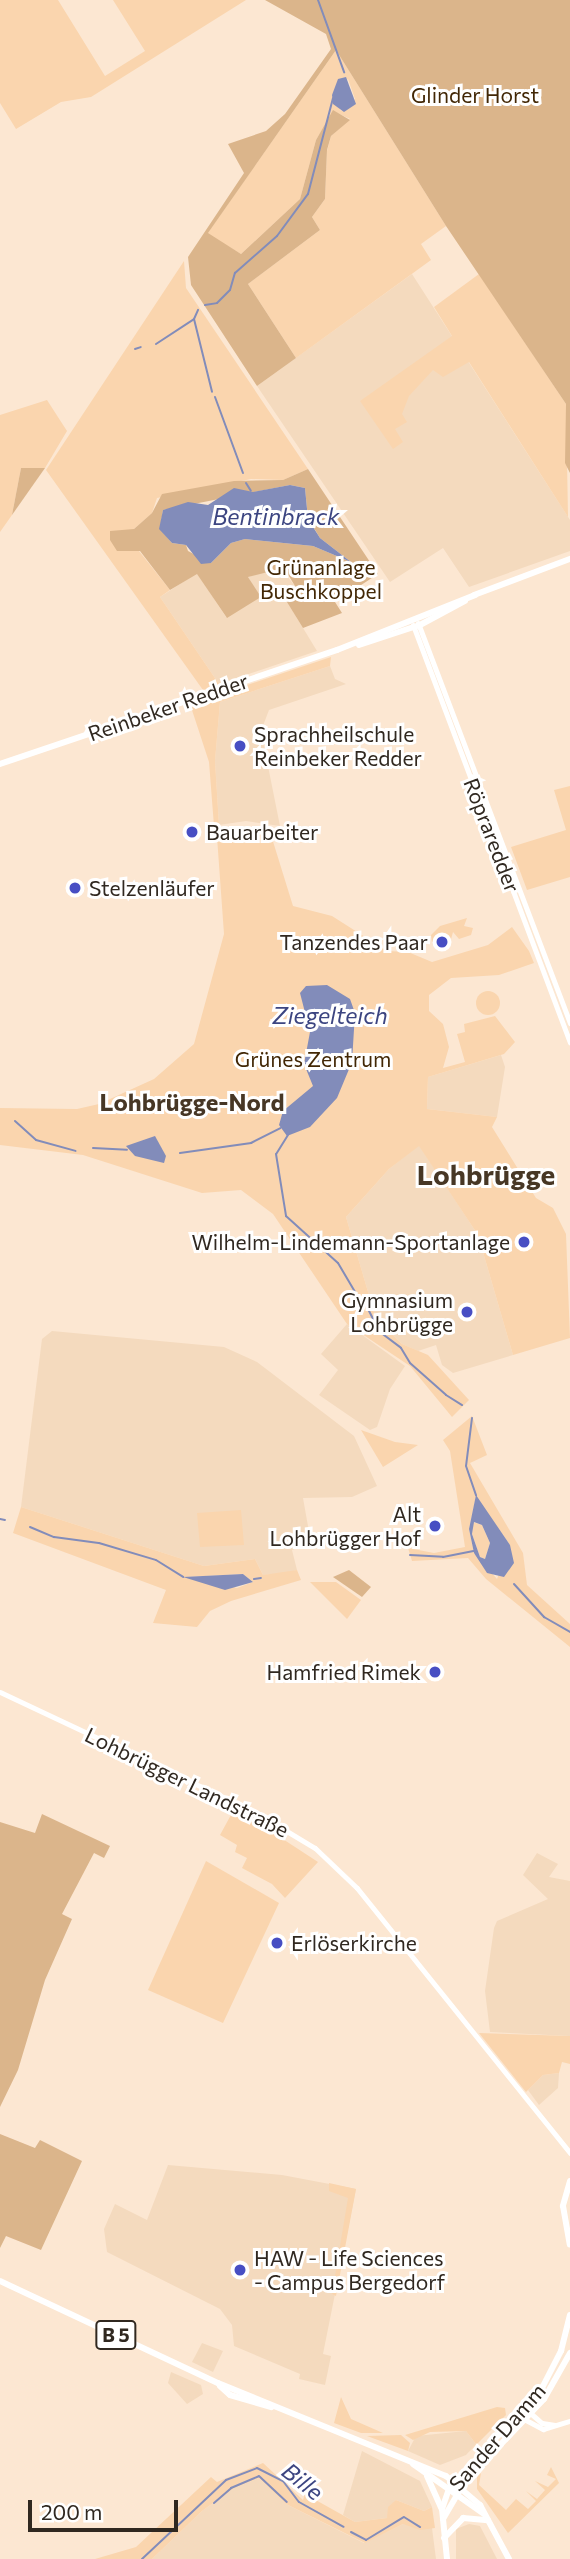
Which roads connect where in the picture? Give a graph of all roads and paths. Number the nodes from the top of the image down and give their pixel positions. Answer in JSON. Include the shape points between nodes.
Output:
{"nodes":[{"id":1,"x":570,"y":559,"type":"edge"},
{"id":2,"x":475,"y":595,"type":"junction"},
{"id":3,"x":412,"y":620,"type":"junction"},
{"id":4,"x":417,"y":626,"type":"junction"},
{"id":5,"x":337,"y":650,"type":"junction"},
{"id":6,"x":0,"y":764,"type":"edge"},
{"id":7,"x":570,"y":1023,"type":"edge"},
{"id":8,"x":570,"y":1042,"type":"edge"},
{"id":9,"x":0,"y":1692,"type":"edge"},
{"id":10,"x":570,"y":2153,"type":"edge"},
{"id":11,"x":570,"y":2181,"type":"edge"},
{"id":12,"x":570,"y":2244,"type":"edge"},
{"id":13,"x":0,"y":2281,"type":"edge"},
{"id":14,"x":570,"y":2315,"type":"edge"},
{"id":15,"x":570,"y":2353,"type":"edge"},
{"id":16,"x":524,"y":2407,"type":"junction"},
{"id":17,"x":531,"y":2413,"type":"junction"},
{"id":18,"x":518,"y":2414,"type":"junction"},
{"id":19,"x":524,"y":2420,"type":"junction"},
{"id":20,"x":570,"y":2421,"type":"edge"},
{"id":21,"x":555,"y":2425,"type":"junction"},
{"id":22,"x":411,"y":2462,"type":"junction"},
{"id":23,"x":426,"y":2474,"type":"junction"},
{"id":24,"x":454,"y":2481,"type":"junction"},
{"id":25,"x":461,"y":2487,"type":"junction"},
{"id":26,"x":449,"y":2489,"type":"junction"},
{"id":27,"x":456,"y":2496,"type":"junction"},
{"id":28,"x":442,"y":2509,"type":"junction"},
{"id":29,"x":488,"y":2518,"type":"junction"},
{"id":30,"x":443,"y":2519,"type":"junction"},
{"id":31,"x":444,"y":2538,"type":"junction"},
{"id":32,"x":447,"y":2559,"type":"edge"},
{"id":33,"x":509,"y":2559,"type":"edge"}],
"edges":[{"from":1,"to":2,"type":"main road","name":"Reinbeker Redder"},
{"from":2,"to":3,"type":"main road","name":"Reinbeker Redder"},
{"from":2,"to":4,"type":"main road","name":"Reinbeker Redder"},
{"from":3,"to":4,"type":"street"},
{"from":3,"to":5,"type":"main road","name":"Reinbeker Redder"},
{"from":4,"to":5,"type":"main road","name":"Reinbeker Redder"},
{"from":4,"to":7,"type":"street","name":"Röpraredder"},
{"from":4,"to":8,"type":"street","name":"Röpraredder"},
{"from":5,"to":6,"type":"main road","name":"Reinbeker Redder"},
{"from":9,"to":10,"type":"street","name":"Lohbrügger Landstraße","via":[[255,1812],[324,1855],[357,1888]]},
{"from":11,"to":12,"type":"main road","via":[[563,2206]]},
{"from":13,"to":22,"type":"main road","number":"B 5","via":[[218,2384]]},
{"from":14,"to":16,"type":"main road","name":"Sander Damm","via":[[554,2368]]},
{"from":15,"to":17,"type":"main road","name":"Sander Damm","via":[[556,2382]]},
{"from":16,"to":17,"type":"street"},
{"from":16,"to":18,"type":"main road","name":"Sander Damm"},
{"from":17,"to":19,"type":"main road","name":"Sander Damm"},
{"from":17,"to":21,"type":"street","via":[[542,2423]]},
{"from":18,"to":19,"type":"street"},
{"from":18,"to":24,"type":"main road","name":"Sander Damm"},
{"from":19,"to":21,"type":"street","via":[[543,2429]]},
{"from":19,"to":25,"type":"main road","name":"Sander Damm"},
{"from":20,"to":21,"type":"street"},
{"from":22,"to":23,"type":"main road","number":"B 5"},
{"from":22,"to":24,"type":"main road","number":"B 5"},
{"from":23,"to":26,"type":"main road","number":"B 5"},
{"from":23,"to":28,"type":"main road"},
{"from":24,"to":25,"type":"main road","number":"B 5"},
{"from":24,"to":26,"type":"main road","name":"Sander Damm"},
{"from":25,"to":27,"type":"main road","name":"Sander Damm"},
{"from":25,"to":29,"type":"main road","number":"B 5"},
{"from":26,"to":27,"type":"main road","number":"B 5"},
{"from":26,"to":28,"type":"main road","name":"Sander Damm"},
{"from":27,"to":29,"type":"main road","number":"B 5"},
{"from":27,"to":30,"type":"main road","name":"Sander Damm"},
{"from":28,"to":30,"type":"main road","name":"Sander Damm"},
{"from":29,"to":31,"type":"main road","via":[[463,2518]]},
{"from":29,"to":33,"type":"main road","number":"B 5"},
{"from":30,"to":31,"type":"main road","name":"Sander Damm"},
{"from":31,"to":32,"type":"main road","name":"Sander Damm"}]}
